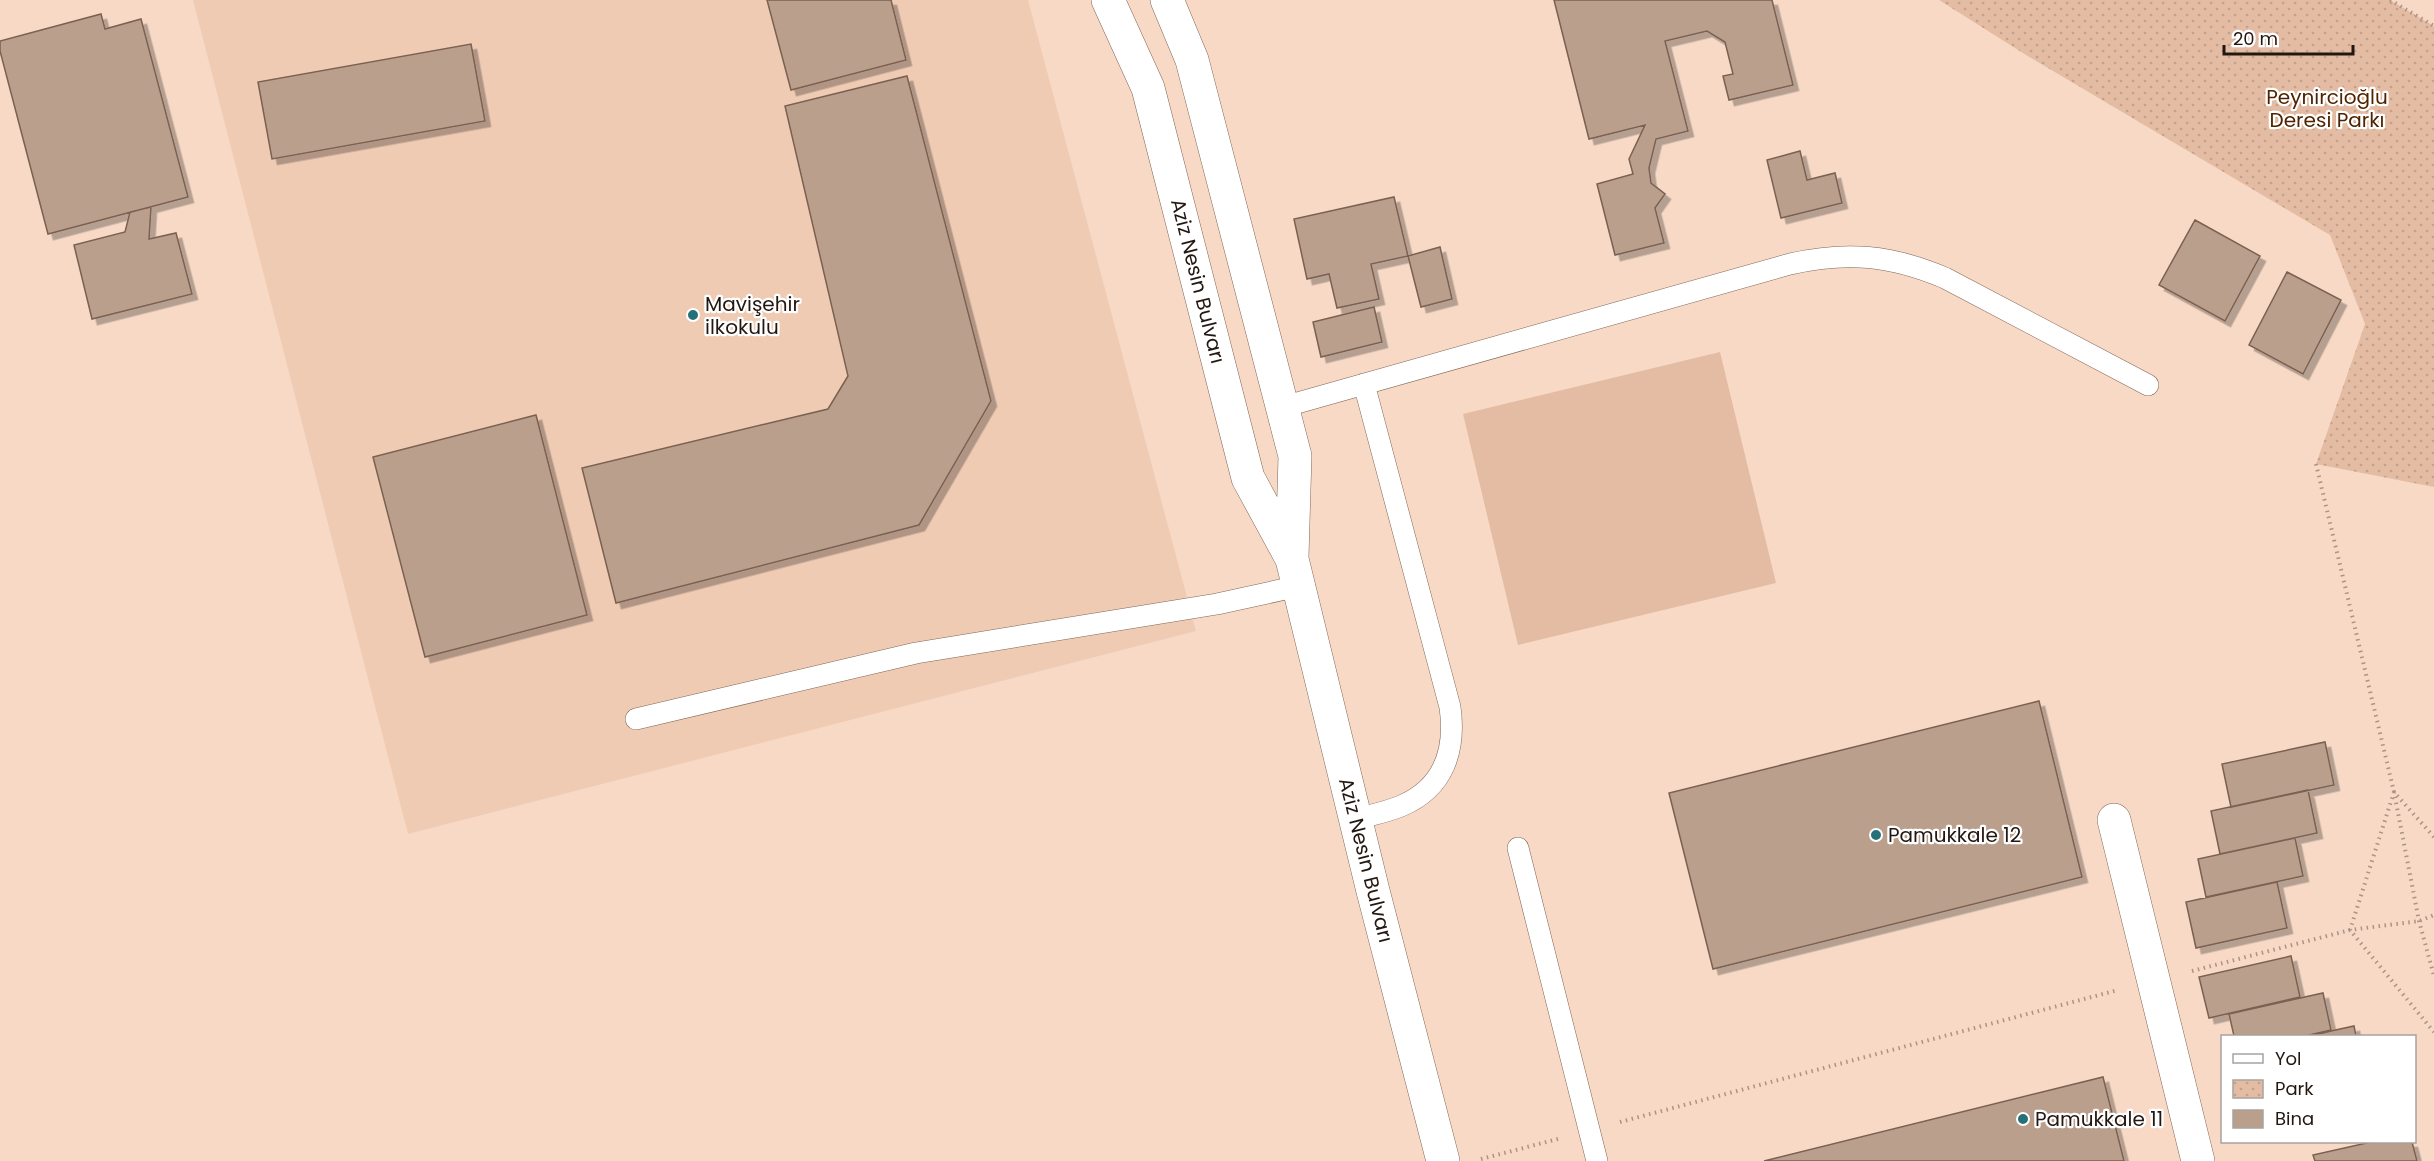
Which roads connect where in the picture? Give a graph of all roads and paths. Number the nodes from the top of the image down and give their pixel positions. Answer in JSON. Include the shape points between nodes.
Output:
{"nodes":[{"id":1,"x":1108,"y":0,"type":"edge"},
{"id":2,"x":1167,"y":0,"type":"edge"},
{"id":3,"x":2390,"y":0,"type":"edge"},
{"id":4,"x":2434,"y":26,"type":"edge"},
{"id":5,"x":1364,"y":384,"type":"junction"},
{"id":6,"x":2148,"y":385,"type":"dead end"},
{"id":7,"x":1283,"y":407,"type":"junction"},
{"id":8,"x":2316,"y":464,"type":"dead end"},
{"id":9,"x":1295,"y":572,"type":"junction"},
{"id":10,"x":636,"y":719,"type":"dead end"},
{"id":11,"x":2394,"y":792,"type":"junction"},
{"id":12,"x":1356,"y":819,"type":"junction"},
{"id":13,"x":2114,"y":820,"type":"dead end"},
{"id":14,"x":2434,"y":837,"type":"edge"},
{"id":15,"x":1518,"y":848,"type":"dead end"},
{"id":16,"x":2434,"y":915,"type":"edge"},
{"id":17,"x":2419,"y":921,"type":"junction"},
{"id":18,"x":2350,"y":930,"type":"junction"},
{"id":19,"x":2434,"y":976,"type":"edge"},
{"id":20,"x":2154,"y":981,"type":"junction"},
{"id":21,"x":2434,"y":1032,"type":"edge"},
{"id":22,"x":1589,"y":1131,"type":"junction"},
{"id":23,"x":1443,"y":1161,"type":"edge"},
{"id":24,"x":1475,"y":1161,"type":"edge"},
{"id":25,"x":1597,"y":1161,"type":"edge"},
{"id":26,"x":2198,"y":1161,"type":"edge"}],
"edges":[{"from":1,"to":9,"type":"street","name":"Aziz Nesin Bulvarı","via":[[1148,88],[1248,478]]},
{"from":2,"to":7,"type":"street","name":"Aziz Nesin Bulvarı","via":[[1192,60]]},
{"from":3,"to":4,"type":"path"},
{"from":5,"to":6,"type":"lane","via":[[1790,264],[1839,255],[1919,267]]},
{"from":5,"to":7,"type":"lane"},
{"from":5,"to":12,"type":"lane","via":[[1453,729],[1450,752],[1430,787],[1400,807]]},
{"from":7,"to":9,"type":"street","name":"Aziz Nesin Bulvarı","via":[[1295,456]]},
{"from":8,"to":11,"type":"path"},
{"from":9,"to":10,"type":"lane","via":[[1217,604],[916,653]]},
{"from":9,"to":12,"type":"street","name":"Aziz Nesin Bulvarı"},
{"from":11,"to":14,"type":"path"},
{"from":11,"to":17,"type":"path"},
{"from":11,"to":18,"type":"path"},
{"from":12,"to":23,"type":"street","name":"Aziz Nesin Bulvarı"},
{"from":13,"to":20,"type":"street"},
{"from":15,"to":22,"type":"lane"},
{"from":16,"to":17,"type":"path"},
{"from":17,"to":18,"type":"path"},
{"from":17,"to":19,"type":"path"},
{"from":18,"to":20,"type":"path"},
{"from":18,"to":21,"type":"path"},
{"from":20,"to":22,"type":"path"},
{"from":20,"to":26,"type":"street"},
{"from":22,"to":24,"type":"path"},
{"from":22,"to":25,"type":"lane"}]}
